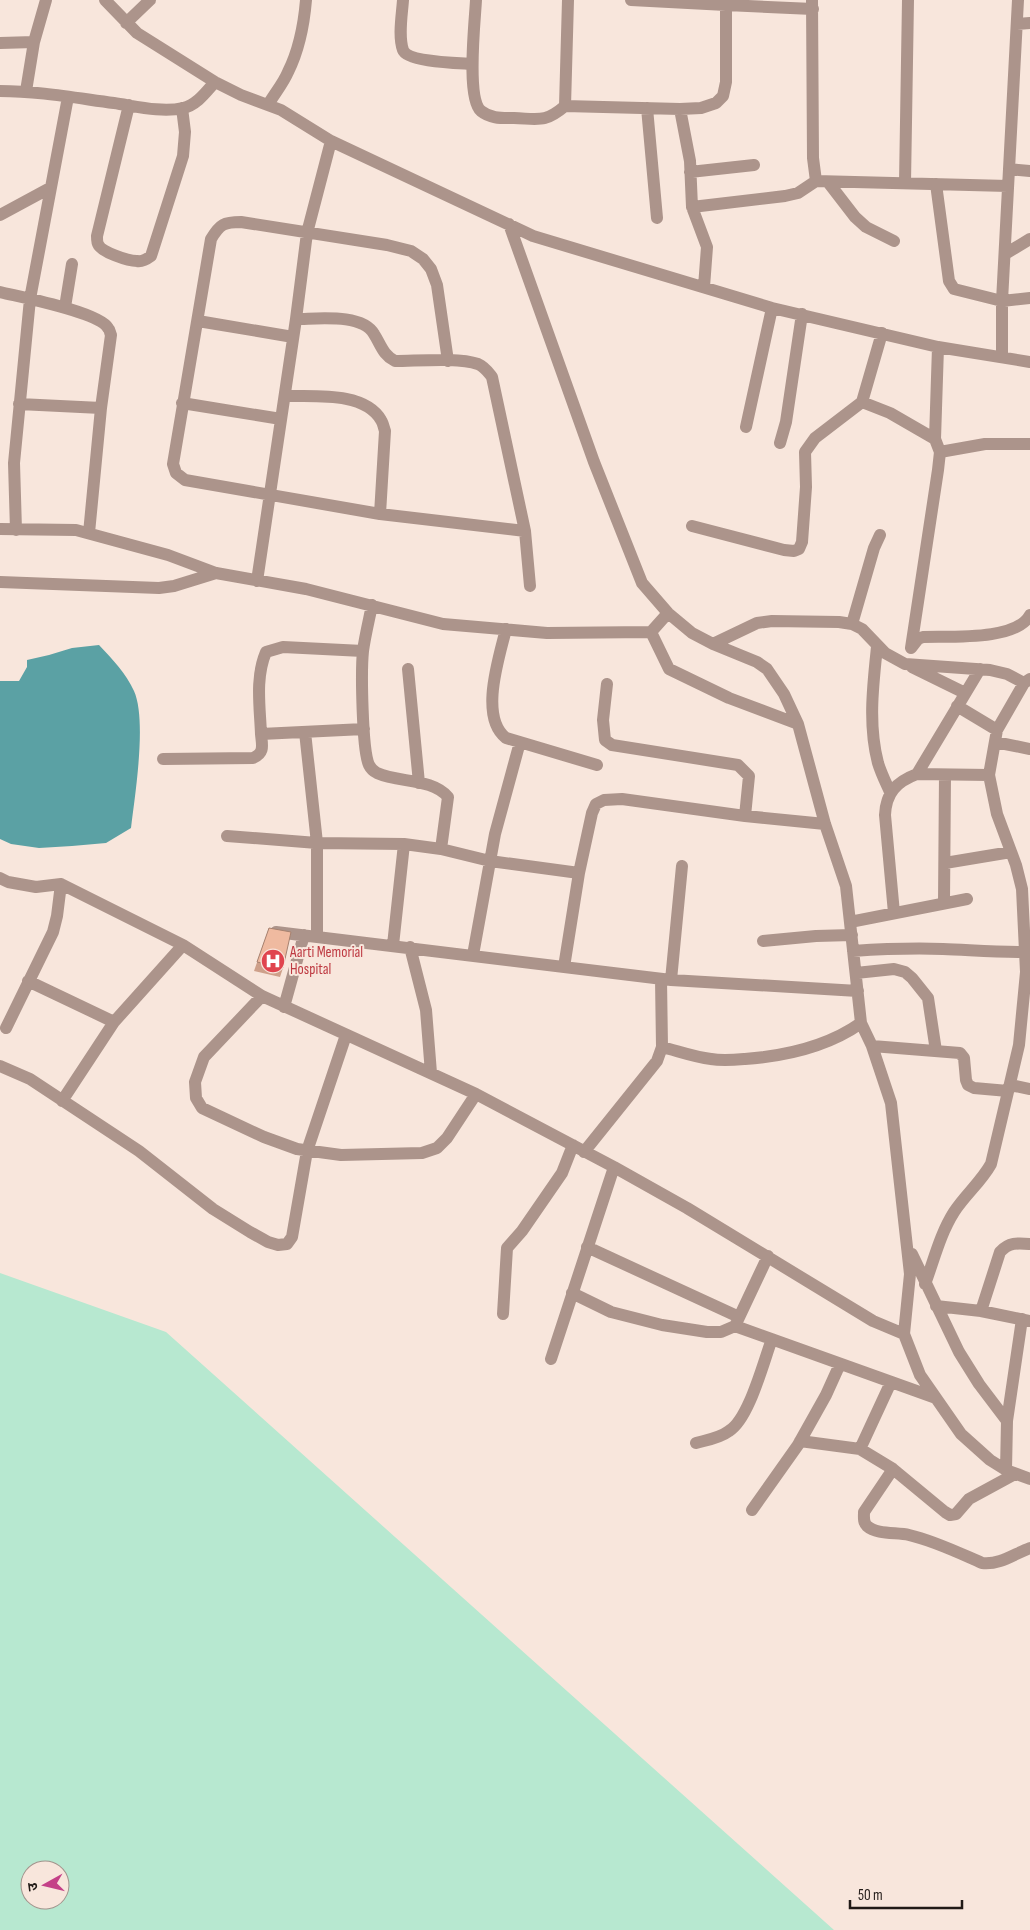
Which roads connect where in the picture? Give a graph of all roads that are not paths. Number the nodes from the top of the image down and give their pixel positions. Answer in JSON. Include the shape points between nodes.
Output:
{"nodes":[{"id":1,"x":46,"y":0,"type":"edge"},
{"id":2,"x":105,"y":0,"type":"edge"},
{"id":3,"x":150,"y":0,"type":"edge"},
{"id":4,"x":306,"y":0,"type":"edge"},
{"id":5,"x":403,"y":0,"type":"edge"},
{"id":6,"x":476,"y":0,"type":"edge"},
{"id":7,"x":568,"y":0,"type":"edge"},
{"id":8,"x":631,"y":0,"type":"edge"},
{"id":9,"x":908,"y":0,"type":"edge"},
{"id":10,"x":1018,"y":0,"type":"edge"},
{"id":11,"x":726,"y":5,"type":"junction"},
{"id":12,"x":813,"y":5,"type":"edge"},
{"id":13,"x":126,"y":23,"type":"junction"},
{"id":14,"x":1024,"y":23,"type":"edge"},
{"id":15,"x":34,"y":42,"type":"junction"},
{"id":16,"x":0,"y":43,"type":"edge"},
{"id":17,"x":472,"y":64,"type":"junction"},
{"id":18,"x":215,"y":82,"type":"junction"},
{"id":19,"x":0,"y":91,"type":"edge"},
{"id":20,"x":26,"y":91,"type":"junction"},
{"id":21,"x":68,"y":96,"type":"junction"},
{"id":22,"x":268,"y":105,"type":"junction"},
{"id":23,"x":129,"y":106,"type":"junction"},
{"id":24,"x":565,"y":106,"type":"junction"},
{"id":25,"x":182,"y":108,"type":"junction"},
{"id":26,"x":647,"y":108,"type":"junction"},
{"id":27,"x":680,"y":109,"type":"junction"},
{"id":28,"x":331,"y":141,"type":"junction"},
{"id":29,"x":754,"y":166,"type":"dead end"},
{"id":30,"x":1009,"y":169,"type":"junction"},
{"id":31,"x":1030,"y":171,"type":"edge"},
{"id":32,"x":690,"y":172,"type":"junction"},
{"id":33,"x":822,"y":182,"type":"junction"},
{"id":34,"x":905,"y":183,"type":"junction"},
{"id":35,"x":936,"y":184,"type":"junction"},
{"id":36,"x":1008,"y":186,"type":"junction"},
{"id":37,"x":50,"y":188,"type":"junction"},
{"id":38,"x":692,"y":207,"type":"junction"},
{"id":39,"x":0,"y":215,"type":"edge"},
{"id":40,"x":657,"y":218,"type":"dead end"},
{"id":41,"x":509,"y":224,"type":"junction"},
{"id":42,"x":306,"y":233,"type":"junction"},
{"id":43,"x":1030,"y":239,"type":"edge"},
{"id":44,"x":894,"y":241,"type":"dead end"},
{"id":45,"x":1005,"y":254,"type":"junction"},
{"id":46,"x":72,"y":264,"type":"dead end"},
{"id":47,"x":704,"y":286,"type":"junction"},
{"id":48,"x":0,"y":292,"type":"edge"},
{"id":49,"x":1030,"y":298,"type":"edge"},
{"id":50,"x":30,"y":299,"type":"junction"},
{"id":51,"x":1002,"y":300,"type":"junction"},
{"id":52,"x":65,"y":307,"type":"junction"},
{"id":53,"x":772,"y":308,"type":"junction"},
{"id":54,"x":802,"y":314,"type":"junction"},
{"id":55,"x":296,"y":319,"type":"junction"},
{"id":56,"x":198,"y":321,"type":"junction"},
{"id":57,"x":882,"y":333,"type":"junction"},
{"id":58,"x":293,"y":337,"type":"junction"},
{"id":59,"x":938,"y":347,"type":"junction"},
{"id":60,"x":1002,"y":357,"type":"junction"},
{"id":61,"x":448,"y":361,"type":"junction"},
{"id":62,"x":1030,"y":362,"type":"edge"},
{"id":63,"x":285,"y":396,"type":"junction"},
{"id":64,"x":862,"y":402,"type":"junction"},
{"id":65,"x":182,"y":403,"type":"junction"},
{"id":66,"x":19,"y":404,"type":"junction"},
{"id":67,"x":101,"y":408,"type":"junction"},
{"id":68,"x":281,"y":418,"type":"junction"},
{"id":69,"x":746,"y":427,"type":"dead end"},
{"id":70,"x":935,"y":439,"type":"junction"},
{"id":71,"x":780,"y":443,"type":"dead end"},
{"id":72,"x":1030,"y":444,"type":"edge"},
{"id":73,"x":940,"y":452,"type":"junction"},
{"id":74,"x":271,"y":494,"type":"junction"},
{"id":75,"x":380,"y":514,"type":"junction"},
{"id":76,"x":692,"y":526,"type":"dead end"},
{"id":77,"x":0,"y":529,"type":"edge"},
{"id":78,"x":16,"y":530,"type":"junction"},
{"id":79,"x":525,"y":531,"type":"junction"},
{"id":80,"x":88,"y":534,"type":"junction"},
{"id":81,"x":880,"y":535,"type":"dead end"},
{"id":82,"x":216,"y":574,"type":"junction"},
{"id":83,"x":257,"y":581,"type":"junction"},
{"id":84,"x":0,"y":582,"type":"edge"},
{"id":85,"x":530,"y":586,"type":"dead end"},
{"id":86,"x":372,"y":606,"type":"junction"},
{"id":87,"x":668,"y":613,"type":"junction"},
{"id":88,"x":1030,"y":615,"type":"edge"},
{"id":89,"x":852,"y":624,"type":"junction"},
{"id":90,"x":506,"y":629,"type":"junction"},
{"id":91,"x":651,"y":632,"type":"junction"},
{"id":92,"x":713,"y":644,"type":"junction"},
{"id":93,"x":877,"y":647,"type":"junction"},
{"id":94,"x":911,"y":648,"type":"junction"},
{"id":95,"x":363,"y":651,"type":"junction"},
{"id":96,"x":905,"y":664,"type":"junction"},
{"id":97,"x":408,"y":669,"type":"dead end"},
{"id":98,"x":980,"y":669,"type":"junction"},
{"id":99,"x":1027,"y":681,"type":"edge"},
{"id":100,"x":607,"y":684,"type":"dead end"},
{"id":101,"x":966,"y":693,"type":"junction"},
{"id":102,"x":957,"y":706,"type":"junction"},
{"id":103,"x":798,"y":724,"type":"junction"},
{"id":104,"x":364,"y":729,"type":"junction"},
{"id":105,"x":305,"y":732,"type":"junction"},
{"id":106,"x":261,"y":734,"type":"junction"},
{"id":107,"x":996,"y":736,"type":"junction"},
{"id":108,"x":520,"y":742,"type":"junction"},
{"id":109,"x":1030,"y":749,"type":"edge"},
{"id":110,"x":163,"y":760,"type":"dead end"},
{"id":111,"x":598,"y":765,"type":"dead end"},
{"id":112,"x":917,"y":774,"type":"junction"},
{"id":113,"x":945,"y":774,"type":"junction"},
{"id":114,"x":989,"y":775,"type":"junction"},
{"id":115,"x":419,"y":782,"type":"junction"},
{"id":116,"x":890,"y":792,"type":"junction"},
{"id":117,"x":745,"y":816,"type":"junction"},
{"id":118,"x":825,"y":824,"type":"junction"},
{"id":119,"x":227,"y":836,"type":"dead end"},
{"id":120,"x":317,"y":843,"type":"junction"},
{"id":121,"x":404,"y":844,"type":"junction"},
{"id":122,"x":441,"y":849,"type":"junction"},
{"id":123,"x":1011,"y":852,"type":"junction"},
{"id":124,"x":490,"y":861,"type":"junction"},
{"id":125,"x":945,"y":863,"type":"junction"},
{"id":126,"x":682,"y":866,"type":"dead end"},
{"id":127,"x":579,"y":873,"type":"junction"},
{"id":128,"x":0,"y":878,"type":"edge"},
{"id":129,"x":61,"y":884,"type":"junction"},
{"id":130,"x":967,"y":899,"type":"dead end"},
{"id":131,"x":944,"y":902,"type":"junction"},
{"id":132,"x":894,"y":913,"type":"junction"},
{"id":133,"x":850,"y":922,"type":"junction"},
{"id":134,"x":273,"y":932,"type":"edge"},
{"id":135,"x":852,"y":935,"type":"junction"},
{"id":136,"x":310,"y":936,"type":"junction"},
{"id":137,"x":763,"y":941,"type":"dead end"},
{"id":138,"x":183,"y":945,"type":"junction"},
{"id":139,"x":393,"y":945,"type":"junction"},
{"id":140,"x":410,"y":947,"type":"junction"},
{"id":141,"x":853,"y":951,"type":"junction"},
{"id":142,"x":1025,"y":952,"type":"junction"},
{"id":143,"x":473,"y":955,"type":"junction"},
{"id":144,"x":564,"y":967,"type":"junction"},
{"id":145,"x":856,"y":973,"type":"junction"},
{"id":146,"x":666,"y":980,"type":"junction"},
{"id":147,"x":28,"y":981,"type":"junction"},
{"id":148,"x":858,"y":991,"type":"junction"},
{"id":149,"x":262,"y":996,"type":"junction"},
{"id":150,"x":284,"y":1007,"type":"junction"},
{"id":151,"x":114,"y":1022,"type":"junction"},
{"id":152,"x":861,"y":1023,"type":"junction"},
{"id":153,"x":6,"y":1028,"type":"dead end"},
{"id":154,"x":346,"y":1035,"type":"junction"},
{"id":155,"x":872,"y":1046,"type":"junction"},
{"id":156,"x":662,"y":1047,"type":"junction"},
{"id":157,"x":936,"y":1051,"type":"junction"},
{"id":158,"x":0,"y":1066,"type":"edge"},
{"id":159,"x":431,"y":1073,"type":"junction"},
{"id":160,"x":1009,"y":1088,"type":"junction"},
{"id":161,"x":1030,"y":1089,"type":"edge"},
{"id":162,"x":476,"y":1094,"type":"junction"},
{"id":163,"x":62,"y":1101,"type":"junction"},
{"id":164,"x":573,"y":1145,"type":"junction"},
{"id":165,"x":306,"y":1150,"type":"junction"},
{"id":166,"x":584,"y":1152,"type":"junction"},
{"id":167,"x":614,"y":1167,"type":"junction"},
{"id":168,"x":907,"y":1242,"type":"junction"},
{"id":169,"x":1030,"y":1244,"type":"edge"},
{"id":170,"x":587,"y":1247,"type":"junction"},
{"id":171,"x":768,"y":1256,"type":"junction"},
{"id":172,"x":925,"y":1284,"type":"junction"},
{"id":173,"x":572,"y":1293,"type":"junction"},
{"id":174,"x":936,"y":1306,"type":"junction"},
{"id":175,"x":981,"y":1312,"type":"junction"},
{"id":176,"x":503,"y":1314,"type":"dead end"},
{"id":177,"x":1026,"y":1320,"type":"edge"},
{"id":178,"x":737,"y":1322,"type":"junction"},
{"id":179,"x":904,"y":1334,"type":"junction"},
{"id":180,"x":772,"y":1339,"type":"junction"},
{"id":181,"x":551,"y":1359,"type":"dead end"},
{"id":182,"x":840,"y":1364,"type":"junction"},
{"id":183,"x":891,"y":1382,"type":"junction"},
{"id":184,"x":936,"y":1398,"type":"junction"},
{"id":185,"x":1007,"y":1421,"type":"junction"},
{"id":186,"x":800,"y":1441,"type":"junction"},
{"id":187,"x":696,"y":1443,"type":"dead end"},
{"id":188,"x":860,"y":1449,"type":"junction"},
{"id":189,"x":894,"y":1469,"type":"junction"},
{"id":190,"x":1011,"y":1472,"type":"junction"},
{"id":191,"x":1030,"y":1479,"type":"edge"},
{"id":192,"x":752,"y":1510,"type":"dead end"},
{"id":193,"x":1030,"y":1548,"type":"edge"}],
"edges":[{"from":1,"to":15,"type":"street"},
{"from":2,"to":13,"type":"street"},
{"from":3,"to":13,"type":"street"},
{"from":4,"to":22,"type":"street","via":[[294,58]]},
{"from":5,"to":17,"type":"street","via":[[401,38],[402,51],[406,56]]},
{"from":6,"to":17,"type":"street"},
{"from":7,"to":24,"type":"street"},
{"from":8,"to":11,"type":"street"},
{"from":9,"to":34,"type":"street"},
{"from":10,"to":14,"type":"street"},
{"from":11,"to":12,"type":"street"},
{"from":11,"to":27,"type":"street","via":[[726,82],[723,96],[709,106]]},
{"from":12,"to":33,"type":"street","via":[[813,158]]},
{"from":13,"to":18,"type":"street","via":[[136,33]]},
{"from":14,"to":30,"type":"street"},
{"from":15,"to":16,"type":"street"},
{"from":15,"to":20,"type":"street"},
{"from":17,"to":24,"type":"street","via":[[475,97],[480,109],[491,117],[540,120]]},
{"from":18,"to":22,"type":"street"},
{"from":18,"to":25,"type":"street","via":[[193,105]]},
{"from":19,"to":20,"type":"street"},
{"from":20,"to":21,"type":"street"},
{"from":21,"to":23,"type":"street"},
{"from":21,"to":37,"type":"street"},
{"from":22,"to":28,"type":"street"},
{"from":23,"to":25,"type":"street"},
{"from":23,"to":25,"type":"street","via":[[97,243],[112,254],[138,262],[151,256],[183,156]]},
{"from":24,"to":26,"type":"street"},
{"from":26,"to":27,"type":"street"},
{"from":26,"to":40,"type":"street"},
{"from":27,"to":32,"type":"street"},
{"from":28,"to":41,"type":"street"},
{"from":28,"to":42,"type":"street"},
{"from":29,"to":32,"type":"street"},
{"from":30,"to":31,"type":"street"},
{"from":30,"to":36,"type":"street"},
{"from":32,"to":38,"type":"street"},
{"from":33,"to":34,"type":"street"},
{"from":33,"to":38,"type":"street","via":[[785,196]]},
{"from":33,"to":44,"type":"street","via":[[866,227]]},
{"from":34,"to":35,"type":"street"},
{"from":35,"to":36,"type":"street"},
{"from":35,"to":51,"type":"street","via":[[949,281],[954,290]]},
{"from":36,"to":45,"type":"street"},
{"from":37,"to":39,"type":"street"},
{"from":37,"to":50,"type":"street"},
{"from":38,"to":47,"type":"street","via":[[707,247]]},
{"from":41,"to":47,"type":"street","via":[[533,236]]},
{"from":41,"to":87,"type":"street","via":[[594,462],[642,583]]},
{"from":42,"to":55,"type":"street"},
{"from":42,"to":56,"type":"street","via":[[242,222],[218,227],[211,239]]},
{"from":42,"to":61,"type":"street","via":[[387,245],[411,251],[423,259],[437,285]]},
{"from":43,"to":45,"type":"street"},
{"from":45,"to":51,"type":"street"},
{"from":46,"to":52,"type":"street"},
{"from":47,"to":53,"type":"street"},
{"from":48,"to":50,"type":"street"},
{"from":49,"to":51,"type":"street"},
{"from":50,"to":52,"type":"street"},
{"from":50,"to":66,"type":"street"},
{"from":51,"to":60,"type":"street"},
{"from":52,"to":67,"type":"street","via":[[108,327],[110,335]]},
{"from":53,"to":54,"type":"street"},
{"from":53,"to":69,"type":"street"},
{"from":54,"to":57,"type":"street"},
{"from":54,"to":71,"type":"street"},
{"from":55,"to":58,"type":"street"},
{"from":55,"to":61,"type":"street","via":[[356,321],[373,332],[386,356],[395,361]]},
{"from":56,"to":58,"type":"street"},
{"from":56,"to":65,"type":"street"},
{"from":57,"to":59,"type":"street"},
{"from":57,"to":64,"type":"street"},
{"from":58,"to":63,"type":"street"},
{"from":59,"to":60,"type":"street"},
{"from":59,"to":70,"type":"street"},
{"from":60,"to":62,"type":"street"},
{"from":61,"to":79,"type":"street","via":[[479,364],[492,377]]},
{"from":63,"to":68,"type":"street"},
{"from":63,"to":75,"type":"street","via":[[351,399],[362,403],[381,419],[385,431]]},
{"from":64,"to":70,"type":"street","via":[[890,413]]},
{"from":64,"to":76,"type":"street","via":[[814,438],[805,452],[806,487],[799,549],[784,550]]},
{"from":65,"to":68,"type":"street"},
{"from":65,"to":74,"type":"street","via":[[174,449],[176,473],[186,480]]},
{"from":66,"to":67,"type":"street"},
{"from":66,"to":78,"type":"street","via":[[14,463]]},
{"from":67,"to":80,"type":"street"},
{"from":68,"to":74,"type":"street"},
{"from":70,"to":73,"type":"street"},
{"from":72,"to":73,"type":"street","via":[[985,444]]},
{"from":73,"to":94,"type":"street"},
{"from":74,"to":75,"type":"street"},
{"from":74,"to":83,"type":"street"},
{"from":75,"to":79,"type":"street"},
{"from":77,"to":78,"type":"street"},
{"from":78,"to":80,"type":"street","via":[[76,530]]},
{"from":79,"to":85,"type":"street"},
{"from":80,"to":82,"type":"street","via":[[168,555]]},
{"from":81,"to":89,"type":"street"},
{"from":82,"to":83,"type":"street"},
{"from":82,"to":84,"type":"street","via":[[159,588]]},
{"from":83,"to":86,"type":"street","via":[[306,589]]},
{"from":86,"to":90,"type":"street","via":[[443,624]]},
{"from":86,"to":95,"type":"street"},
{"from":87,"to":91,"type":"street"},
{"from":87,"to":92,"type":"street","via":[[692,633]]},
{"from":88,"to":94,"type":"street","via":[[1006,631],[976,636],[923,637]]},
{"from":89,"to":92,"type":"street","via":[[757,623]]},
{"from":89,"to":93,"type":"street","via":[[868,634]]},
{"from":90,"to":91,"type":"street","via":[[547,633]]},
{"from":90,"to":108,"type":"street","via":[[494,684],[494,718],[499,732]]},
{"from":91,"to":103,"type":"street","via":[[669,669],[729,698]]},
{"from":92,"to":103,"type":"street","via":[[767,669],[775,678]]},
{"from":93,"to":96,"type":"street"},
{"from":93,"to":116,"type":"street","via":[[872,699],[874,731],[879,765]]},
{"from":94,"to":96,"type":"street"},
{"from":95,"to":104,"type":"street"},
{"from":95,"to":106,"type":"street","via":[[283,647],[266,652],[259,684]]},
{"from":96,"to":98,"type":"street"},
{"from":96,"to":101,"type":"street"},
{"from":97,"to":115,"type":"street"},
{"from":98,"to":99,"type":"street"},
{"from":98,"to":101,"type":"street"},
{"from":99,"to":107,"type":"street"},
{"from":100,"to":117,"type":"street","via":[[603,720],[605,740],[612,745],[738,765],[749,776]]},
{"from":101,"to":102,"type":"street"},
{"from":102,"to":107,"type":"street"},
{"from":102,"to":112,"type":"street"},
{"from":103,"to":118,"type":"street"},
{"from":104,"to":105,"type":"street"},
{"from":104,"to":115,"type":"street","via":[[368,764],[373,771]]},
{"from":105,"to":106,"type":"street"},
{"from":105,"to":120,"type":"street"},
{"from":106,"to":110,"type":"street","via":[[263,750],[253,758]]},
{"from":107,"to":109,"type":"street"},
{"from":107,"to":114,"type":"street"},
{"from":108,"to":111,"type":"street"},
{"from":108,"to":124,"type":"street"},
{"from":112,"to":113,"type":"street"},
{"from":112,"to":116,"type":"street"},
{"from":113,"to":114,"type":"street"},
{"from":113,"to":125,"type":"street"},
{"from":114,"to":123,"type":"street","via":[[997,814]]},
{"from":115,"to":122,"type":"street","via":[[444,792],[448,797]]},
{"from":116,"to":132,"type":"street","via":[[885,815]]},
{"from":117,"to":118,"type":"street"},
{"from":117,"to":127,"type":"street","via":[[622,799],[604,800],[596,804],[592,813]]},
{"from":118,"to":133,"type":"street","via":[[846,886]]},
{"from":119,"to":120,"type":"street"},
{"from":120,"to":121,"type":"street"},
{"from":120,"to":136,"type":"street"},
{"from":121,"to":122,"type":"street"},
{"from":121,"to":139,"type":"street"},
{"from":122,"to":124,"type":"street"},
{"from":123,"to":125,"type":"street"},
{"from":123,"to":142,"type":"street","via":[[1022,889]]},
{"from":124,"to":127,"type":"street"},
{"from":124,"to":143,"type":"street"},
{"from":125,"to":131,"type":"street"},
{"from":126,"to":146,"type":"street"},
{"from":127,"to":144,"type":"street"},
{"from":128,"to":129,"type":"street","via":[[36,888]]},
{"from":129,"to":138,"type":"street"},
{"from":129,"to":147,"type":"street","via":[[53,932]]},
{"from":130,"to":131,"type":"street"},
{"from":131,"to":132,"type":"street"},
{"from":132,"to":133,"type":"street"},
{"from":133,"to":135,"type":"street"},
{"from":134,"to":136,"type":"street"},
{"from":135,"to":137,"type":"street"},
{"from":135,"to":141,"type":"street"},
{"from":136,"to":139,"type":"street"},
{"from":136,"to":150,"type":"street"},
{"from":138,"to":149,"type":"street"},
{"from":138,"to":151,"type":"street"},
{"from":139,"to":140,"type":"street"},
{"from":140,"to":143,"type":"street"},
{"from":140,"to":159,"type":"street","via":[[426,1010]]},
{"from":141,"to":142,"type":"street","via":[[942,949]]},
{"from":141,"to":145,"type":"street"},
{"from":142,"to":160,"type":"street","via":[[1020,1045]]},
{"from":143,"to":144,"type":"street"},
{"from":144,"to":146,"type":"street"},
{"from":145,"to":148,"type":"street"},
{"from":145,"to":157,"type":"street","via":[[894,969],[912,978],[928,998]]},
{"from":146,"to":148,"type":"street"},
{"from":146,"to":156,"type":"street"},
{"from":147,"to":151,"type":"street"},
{"from":147,"to":153,"type":"street"},
{"from":148,"to":152,"type":"street"},
{"from":149,"to":150,"type":"street"},
{"from":149,"to":165,"type":"street","via":[[204,1057],[195,1082],[196,1098],[202,1108],[264,1137]]},
{"from":150,"to":154,"type":"street"},
{"from":151,"to":163,"type":"street"},
{"from":152,"to":155,"type":"street"},
{"from":152,"to":156,"type":"street","via":[[826,1042],[772,1057],[726,1061]]},
{"from":154,"to":159,"type":"street"},
{"from":154,"to":165,"type":"street"},
{"from":155,"to":157,"type":"street"},
{"from":155,"to":168,"type":"street","via":[[891,1103]]},
{"from":156,"to":166,"type":"street","via":[[650,1071]]},
{"from":157,"to":160,"type":"street","via":[[960,1053],[964,1058],[968,1085],[974,1088]]},
{"from":158,"to":163,"type":"street","via":[[30,1079]]},
{"from":159,"to":162,"type":"street"},
{"from":160,"to":161,"type":"street"},
{"from":160,"to":172,"type":"street","via":[[991,1164],[953,1213]]},
{"from":162,"to":164,"type":"street"},
{"from":162,"to":165,"type":"street","via":[[447,1138],[437,1148],[422,1153],[341,1155]]},
{"from":163,"to":165,"type":"street","via":[[139,1151],[212,1209],[278,1245],[287,1244],[292,1237]]},
{"from":164,"to":166,"type":"street"},
{"from":164,"to":176,"type":"street","via":[[562,1173],[507,1248]]},
{"from":166,"to":167,"type":"street"},
{"from":167,"to":170,"type":"street"},
{"from":167,"to":171,"type":"street"},
{"from":168,"to":172,"type":"street"},
{"from":168,"to":179,"type":"street","via":[[910,1274]]},
{"from":169,"to":175,"type":"street","via":[[1012,1244],[1000,1252]]},
{"from":170,"to":173,"type":"street"},
{"from":170,"to":178,"type":"street"},
{"from":171,"to":178,"type":"street"},
{"from":171,"to":179,"type":"street","via":[[873,1321]]},
{"from":172,"to":174,"type":"street"},
{"from":173,"to":178,"type":"street","via":[[611,1312],[662,1326],[721,1332]]},
{"from":173,"to":181,"type":"street"},
{"from":174,"to":175,"type":"street"},
{"from":174,"to":185,"type":"street","via":[[968,1367]]},
{"from":175,"to":177,"type":"street"},
{"from":177,"to":185,"type":"street"},
{"from":178,"to":180,"type":"street"},
{"from":179,"to":184,"type":"street","via":[[920,1375]]},
{"from":180,"to":182,"type":"street"},
{"from":180,"to":187,"type":"street","via":[[743,1416],[728,1432]]},
{"from":182,"to":183,"type":"street"},
{"from":182,"to":186,"type":"street"},
{"from":183,"to":184,"type":"street"},
{"from":183,"to":188,"type":"street"},
{"from":184,"to":190,"type":"street","via":[[961,1434],[990,1460]]},
{"from":185,"to":190,"type":"street"},
{"from":186,"to":188,"type":"street"},
{"from":186,"to":192,"type":"street"},
{"from":188,"to":189,"type":"street"},
{"from":189,"to":190,"type":"street","via":[[950,1515],[956,1514],[969,1499]]},
{"from":189,"to":193,"type":"street","via":[[864,1512],[866,1526],[928,1540],[982,1563],[999,1562]]},
{"from":190,"to":191,"type":"street"}]}
